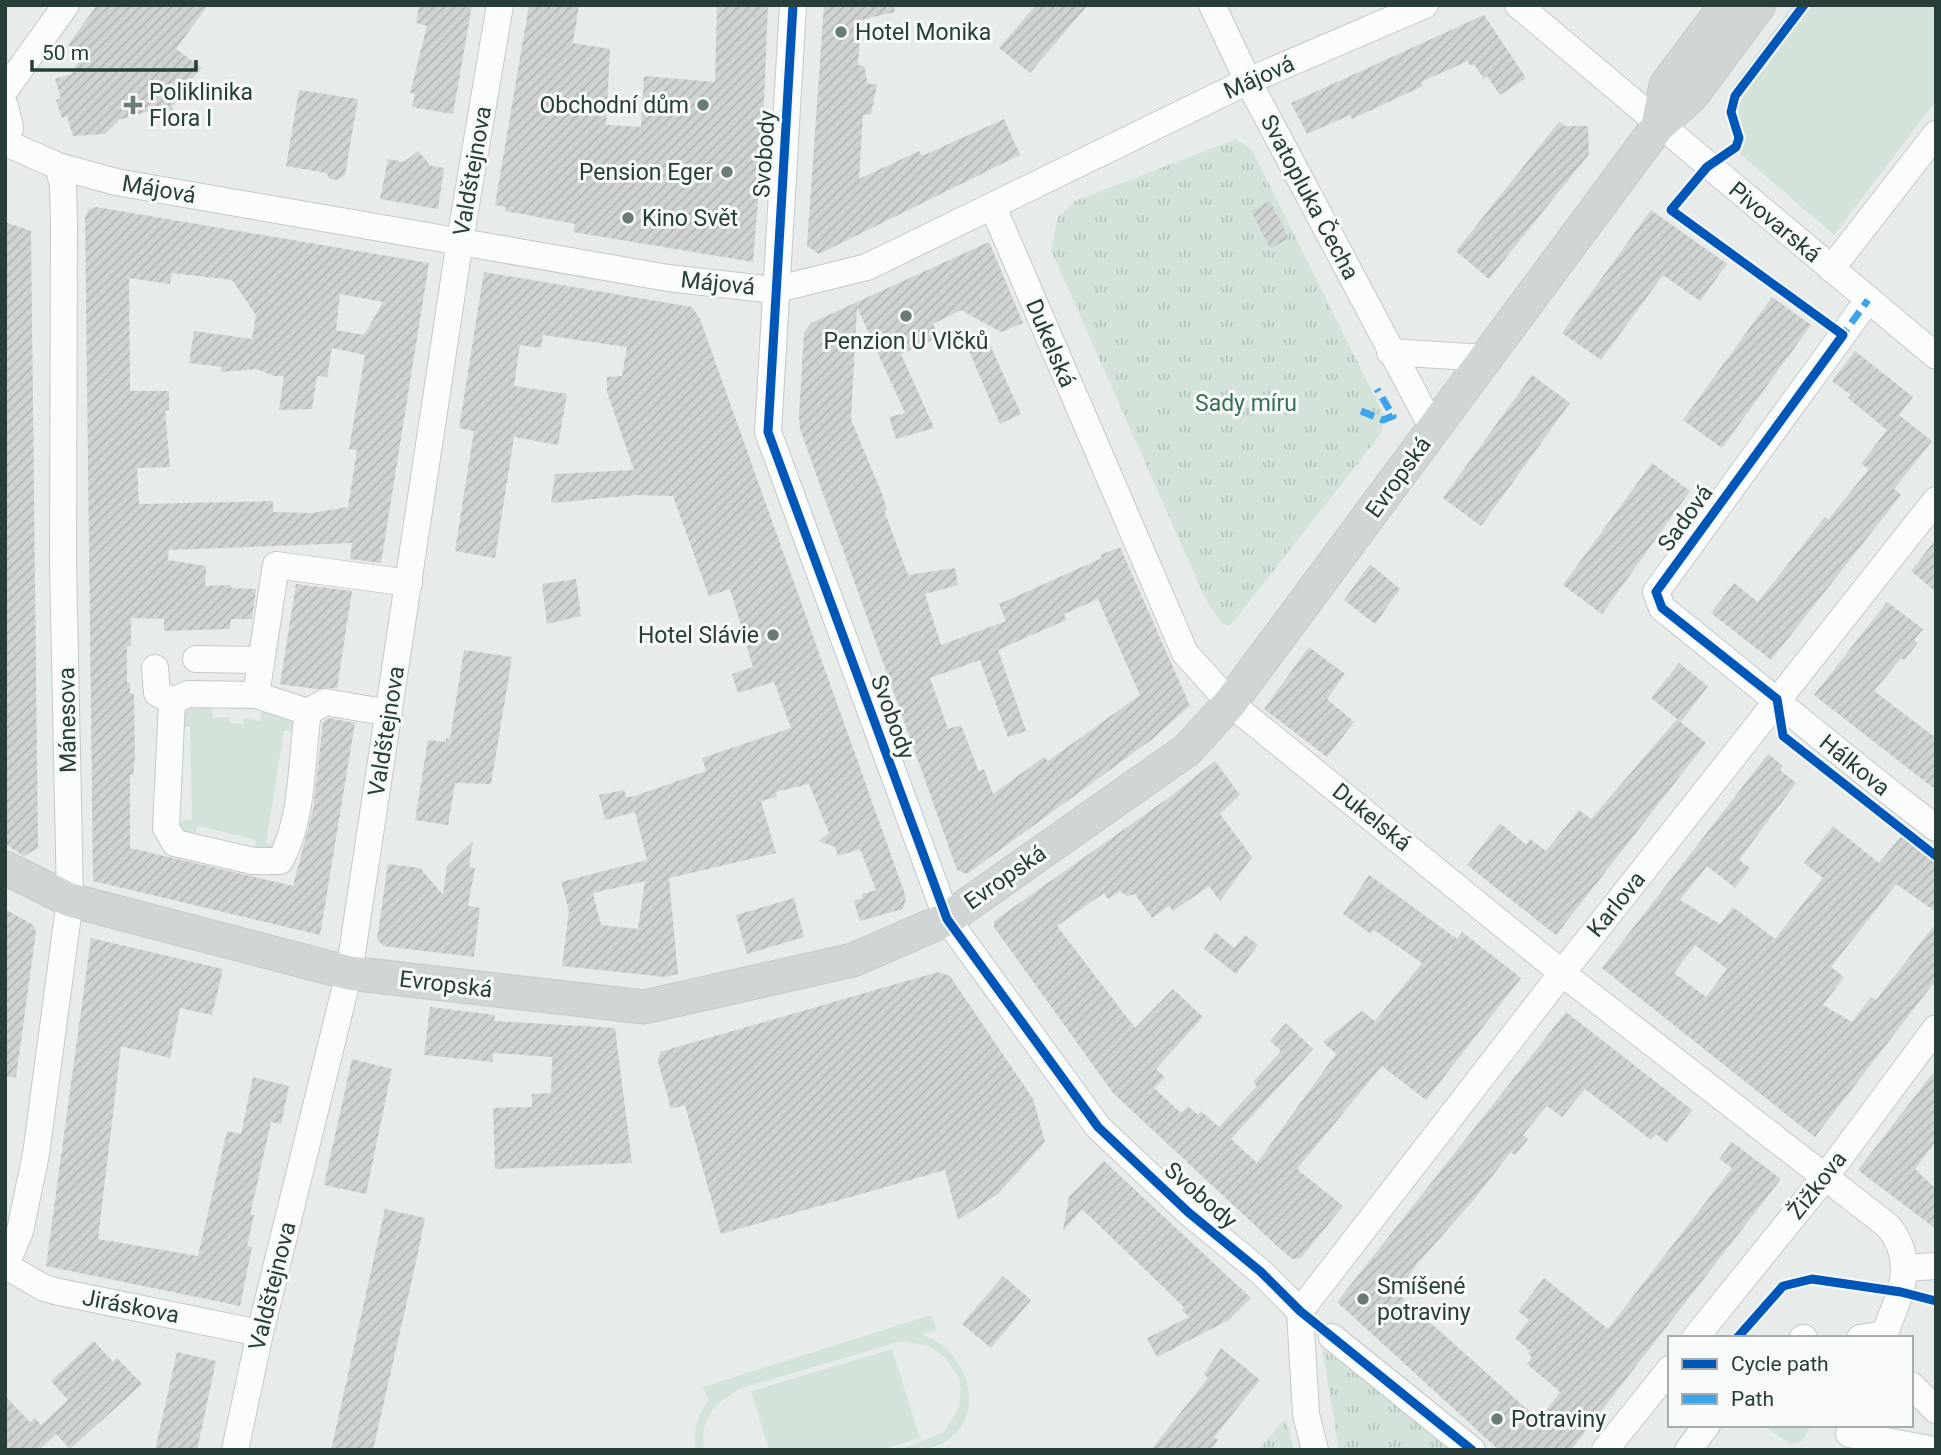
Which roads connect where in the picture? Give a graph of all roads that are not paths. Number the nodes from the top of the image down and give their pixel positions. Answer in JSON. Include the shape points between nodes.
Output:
{"nodes":[{"id":1,"x":66,"y":5,"type":"edge"},
{"id":2,"x":500,"y":5,"type":"edge"},
{"id":3,"x":793,"y":5,"type":"edge"},
{"id":4,"x":1212,"y":5,"type":"edge"},
{"id":5,"x":1425,"y":5,"type":"edge"},
{"id":6,"x":1518,"y":5,"type":"edge"},
{"id":7,"x":1726,"y":5,"type":"edge"},
{"id":8,"x":1759,"y":5,"type":"edge"},
{"id":9,"x":1248,"y":81,"type":"junction"},
{"id":10,"x":5,"y":90,"type":"edge"},
{"id":11,"x":5,"y":106,"type":"edge"},
{"id":12,"x":1658,"y":126,"type":"junction"},
{"id":13,"x":1936,"y":134,"type":"edge"},
{"id":14,"x":6,"y":144,"type":"edge"},
{"id":15,"x":58,"y":166,"type":"junction"},
{"id":16,"x":993,"y":207,"type":"junction"},
{"id":17,"x":460,"y":240,"type":"junction"},
{"id":18,"x":1831,"y":269,"type":"junction"},
{"id":19,"x":774,"y":289,"type":"junction"},
{"id":20,"x":1868,"y":300,"type":"junction"},
{"id":21,"x":1390,"y":352,"type":"junction"},
{"id":22,"x":1936,"y":356,"type":"edge"},
{"id":23,"x":1486,"y":359,"type":"junction"},
{"id":24,"x":1433,"y":429,"type":"junction"},
{"id":25,"x":1936,"y":500,"type":"edge"},
{"id":26,"x":409,"y":583,"type":"junction"},
{"id":27,"x":196,"y":659,"type":"dead end"},
{"id":28,"x":261,"y":660,"type":"junction"},
{"id":29,"x":155,"y":668,"type":"dead end"},
{"id":30,"x":256,"y":695,"type":"junction"},
{"id":31,"x":1777,"y":699,"type":"junction"},
{"id":32,"x":172,"y":701,"type":"junction"},
{"id":33,"x":1230,"y":703,"type":"junction"},
{"id":34,"x":308,"y":712,"type":"junction"},
{"id":35,"x":389,"y":713,"type":"junction"},
{"id":36,"x":1936,"y":828,"type":"edge"},
{"id":37,"x":5,"y":868,"type":"edge"},
{"id":38,"x":70,"y":900,"type":"junction"},
{"id":39,"x":947,"y":919,"type":"junction"},
{"id":40,"x":349,"y":973,"type":"junction"},
{"id":41,"x":1562,"y":973,"type":"junction"},
{"id":42,"x":1936,"y":1028,"type":"edge"},
{"id":43,"x":1826,"y":1176,"type":"junction"},
{"id":44,"x":6,"y":1266,"type":"edge"},
{"id":45,"x":1936,"y":1266,"type":"edge"},
{"id":46,"x":1905,"y":1268,"type":"junction"},
{"id":47,"x":1300,"y":1311,"type":"junction"},
{"id":48,"x":260,"y":1332,"type":"junction"},
{"id":49,"x":1697,"y":1336,"type":"edge"},
{"id":50,"x":1879,"y":1336,"type":"edge"},
{"id":51,"x":1332,"y":1337,"type":"dead end"},
{"id":52,"x":1668,"y":1371,"type":"edge"},
{"id":53,"x":1913,"y":1387,"type":"edge"},
{"id":54,"x":1936,"y":1410,"type":"edge"},
{"id":55,"x":1705,"y":1427,"type":"edge"},
{"id":56,"x":1846,"y":1436,"type":"edge"},
{"id":57,"x":235,"y":1450,"type":"edge"},
{"id":58,"x":1315,"y":1450,"type":"edge"},
{"id":59,"x":1472,"y":1450,"type":"edge"},
{"id":60,"x":1605,"y":1450,"type":"edge"},
{"id":61,"x":1688,"y":1450,"type":"edge"},
{"id":62,"x":1934,"y":1450,"type":"edge"}],
"edges":[{"from":1,"to":10,"type":"street"},
{"from":2,"to":17,"type":"street","name":"Valdštejnova"},
{"from":3,"to":19,"type":"street","name":"Svobody"},
{"from":4,"to":9,"type":"street","name":"Svatopluka Čecha"},
{"from":5,"to":9,"type":"street","name":"Májová"},
{"from":6,"to":12,"type":"street","name":"Pivovarská"},
{"from":7,"to":12,"type":"main road","name":"Evropská","via":[[1666,85]]},
{"from":8,"to":12,"type":"main road","name":"Evropská","via":[[1692,95]]},
{"from":9,"to":16,"type":"street","name":"Májová"},
{"from":9,"to":21,"type":"street","name":"Svatopluka Čecha"},
{"from":11,"to":14,"type":"street","via":[[10,127]]},
{"from":12,"to":18,"type":"street","name":"Pivovarská"},
{"from":12,"to":23,"type":"main road","name":"Evropská"},
{"from":13,"to":18,"type":"street"},
{"from":14,"to":15,"type":"street","name":"Májová"},
{"from":15,"to":17,"type":"street","name":"Májová","via":[[117,182]]},
{"from":15,"to":38,"type":"street","name":"Mánesova","via":[[64,224],[63,562]]},
{"from":16,"to":19,"type":"street","name":"Májová","via":[[867,267]]},
{"from":16,"to":33,"type":"street","name":"Dukelská","via":[[1185,653]]},
{"from":17,"to":19,"type":"street","name":"Májová","via":[[668,278]]},
{"from":17,"to":26,"type":"street","name":"Valdštejnova"},
{"from":18,"to":20,"type":"street","name":"Pivovarská"},
{"from":19,"to":39,"type":"street","name":"Svobody","via":[[768,432]]},
{"from":20,"to":22,"type":"street","name":"Pivovarská"},
{"from":20,"to":31,"type":"street","name":"Sadová","via":[[1656,592],[1662,608]]},
{"from":21,"to":23,"type":"street"},
{"from":21,"to":24,"type":"street","name":"Svatopluka Čecha"},
{"from":23,"to":24,"type":"main road","name":"Evropská"},
{"from":24,"to":33,"type":"main road","name":"Evropská"},
{"from":25,"to":31,"type":"street","name":"Karlova"},
{"from":26,"to":28,"type":"street","via":[[276,565]]},
{"from":26,"to":35,"type":"street","name":"Valdštejnova"},
{"from":27,"to":28,"type":"street"},
{"from":28,"to":30,"type":"street"},
{"from":29,"to":32,"type":"street","via":[[157,693]]},
{"from":30,"to":32,"type":"street","via":[[188,694]]},
{"from":30,"to":34,"type":"street"},
{"from":31,"to":36,"type":"street","name":"Hálkova","via":[[1865,775]]},
{"from":31,"to":41,"type":"street","name":"Karlova"},
{"from":32,"to":34,"type":"street","via":[[166,828],[175,843],[253,861],[280,861],[287,849]]},
{"from":33,"to":39,"type":"main road","name":"Evropská","via":[[1187,750]]},
{"from":33,"to":41,"type":"street","name":"Dukelská"},
{"from":34,"to":35,"type":"street","via":[[325,702]]},
{"from":35,"to":40,"type":"street","name":"Valdštejnova"},
{"from":37,"to":38,"type":"main road","name":"Evropská"},
{"from":38,"to":40,"type":"main road","name":"Evropská"},
{"from":38,"to":44,"type":"street","name":"Mánesova","via":[[36,1154],[20,1231]]},
{"from":39,"to":40,"type":"main road","name":"Evropská","via":[[853,960],[644,1007]]},
{"from":39,"to":47,"type":"street","name":"Svobody","via":[[1098,1127]]},
{"from":40,"to":48,"type":"street","name":"Valdštejnova"},
{"from":41,"to":43,"type":"street","name":"Dukelská"},
{"from":41,"to":47,"type":"street","name":"Karlova"},
{"from":42,"to":43,"type":"street","name":"Žižkova"},
{"from":43,"to":46,"type":"street","name":"Dukelská","via":[[1888,1226],[1901,1242]]},
{"from":43,"to":49,"type":"street","name":"Žižkova"},
{"from":44,"to":48,"type":"street","name":"Jiráskova","via":[[59,1292]]},
{"from":45,"to":46,"type":"street"},
{"from":46,"to":50,"type":"street","via":[[1901,1293]]},
{"from":47,"to":58,"type":"street","via":[[1306,1414]]},
{"from":48,"to":57,"type":"street","name":"Valdštejnova"},
{"from":51,"to":59,"type":"street"},
{"from":52,"to":60,"type":"street"},
{"from":53,"to":54,"type":"street"},
{"from":55,"to":61,"type":"street"},
{"from":56,"to":62,"type":"street"}]}
